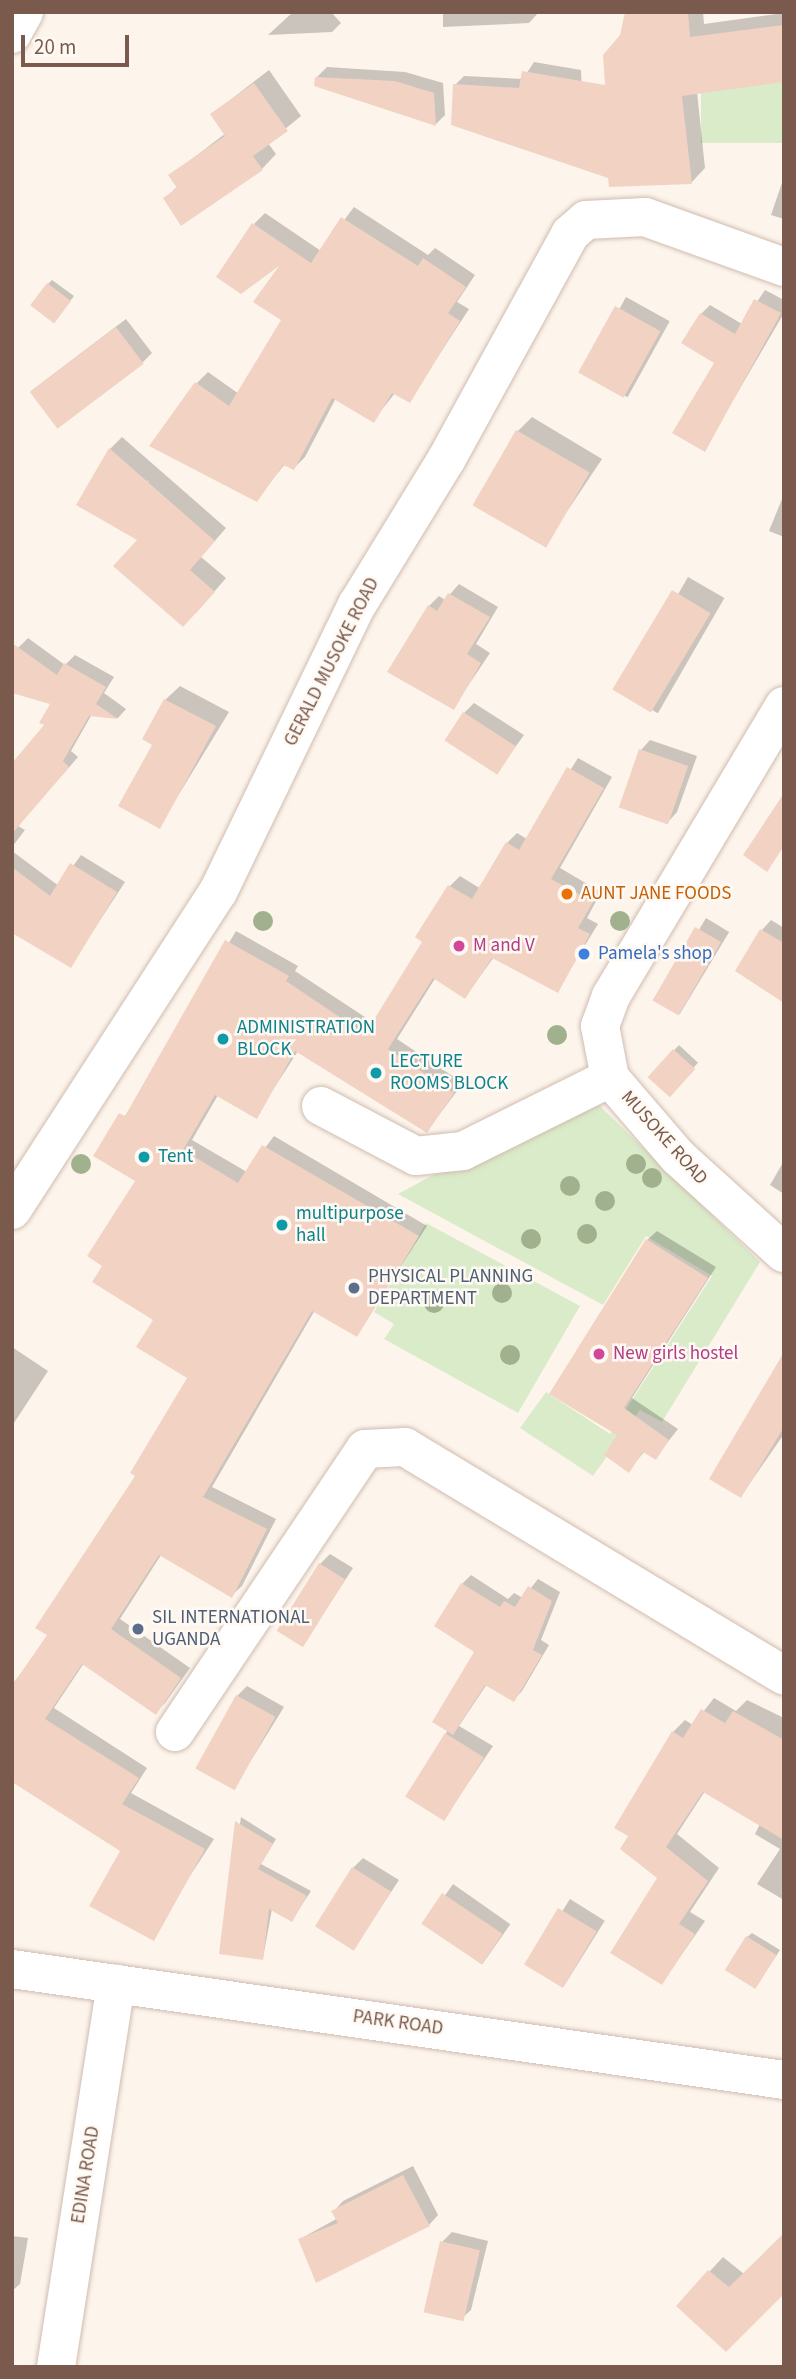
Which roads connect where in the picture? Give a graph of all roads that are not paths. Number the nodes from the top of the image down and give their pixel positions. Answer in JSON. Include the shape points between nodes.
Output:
{"nodes":[{"id":1,"x":24,"y":12,"type":"edge"},
{"id":2,"x":12,"y":34,"type":"edge"},
{"id":3,"x":784,"y":267,"type":"edge"},
{"id":4,"x":784,"y":706,"type":"edge"},
{"id":5,"x":610,"y":1078,"type":"junction"},
{"id":6,"x":321,"y":1106,"type":"dead end"},
{"id":7,"x":12,"y":1210,"type":"edge"},
{"id":8,"x":784,"y":1253,"type":"edge"},
{"id":9,"x":784,"y":1676,"type":"edge"},
{"id":10,"x":175,"y":1732,"type":"dead end"},
{"id":11,"x":12,"y":1969,"type":"edge"},
{"id":12,"x":116,"y":1984,"type":"junction"},
{"id":13,"x":784,"y":2080,"type":"edge"},
{"id":14,"x":55,"y":2367,"type":"edge"}],
"edges":[{"from":1,"to":2,"type":"street"},
{"from":3,"to":7,"type":"street","name":"GERALD MUSOKE ROAD","via":[[645,217],[586,220],[570,234],[446,460],[357,605],[218,892]]},
{"from":4,"to":5,"type":"street","name":"MUSOKE ROAD","via":[[611,996],[600,1026]]},
{"from":5,"to":6,"type":"street","via":[[463,1151],[416,1156]]},
{"from":5,"to":8,"type":"street","name":"MUSOKE ROAD","via":[[678,1157]]},
{"from":9,"to":10,"type":"street","via":[[405,1447],[365,1449]]},
{"from":11,"to":12,"type":"street","name":"PARK ROAD"},
{"from":12,"to":13,"type":"street","name":"PARK ROAD"},
{"from":12,"to":14,"type":"street","name":"EDINA ROAD"}]}
